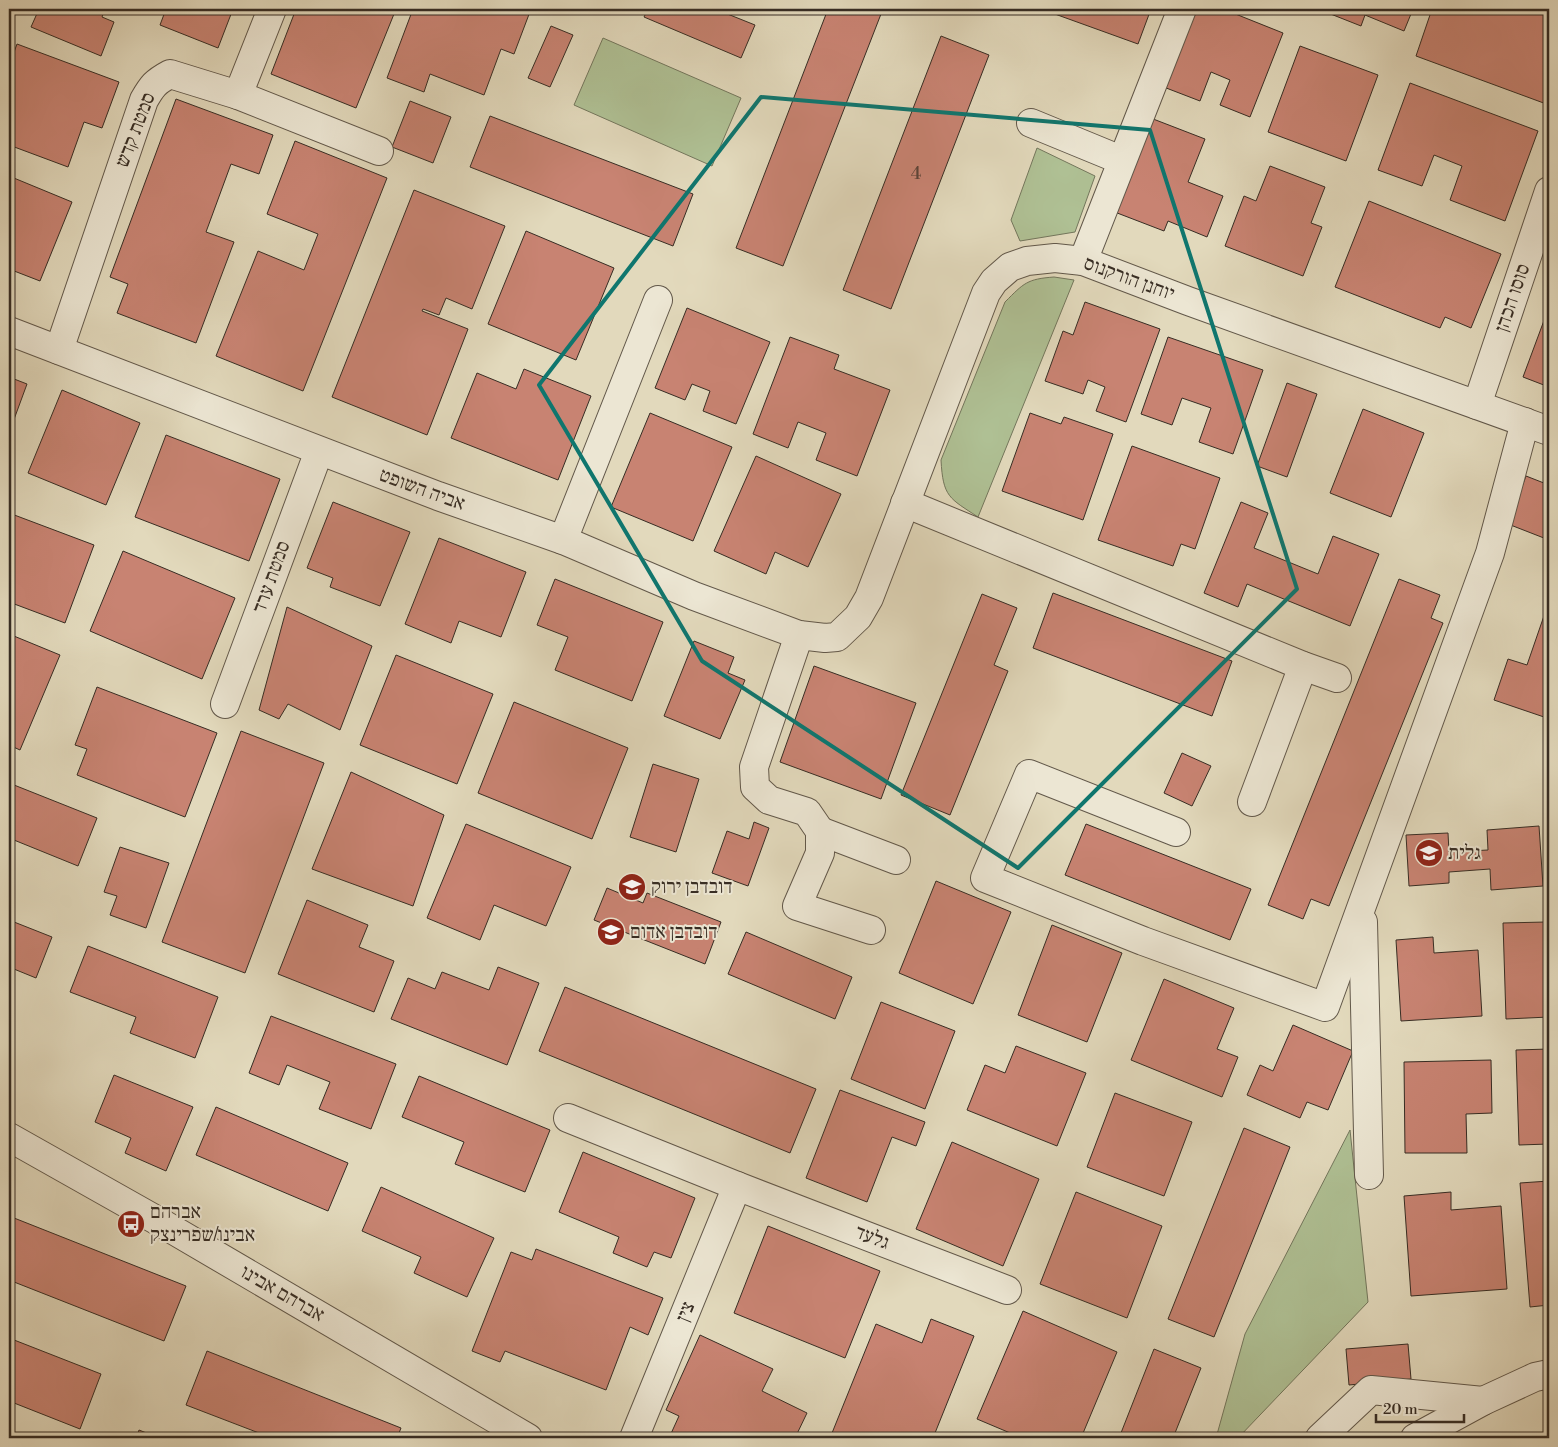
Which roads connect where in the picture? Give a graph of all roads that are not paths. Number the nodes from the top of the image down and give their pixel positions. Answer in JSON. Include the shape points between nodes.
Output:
{"nodes":[{"id":1,"x":272,"y":9,"type":"edge"},
{"id":2,"x":1182,"y":9,"type":"edge"},
{"id":3,"x":238,"y":95,"type":"junction"},
{"id":4,"x":1031,"y":123,"type":"dead end"},
{"id":5,"x":380,"y":151,"type":"dead end"},
{"id":6,"x":1121,"y":160,"type":"junction"},
{"id":7,"x":1549,"y":190,"type":"edge"},
{"id":8,"x":1083,"y":261,"type":"junction"},
{"id":9,"x":658,"y":300,"type":"dead end"},
{"id":10,"x":9,"y":331,"type":"edge"},
{"id":11,"x":59,"y":350,"type":"junction"},
{"id":12,"x":1477,"y":405,"type":"junction"},
{"id":13,"x":1537,"y":426,"type":"edge"},
{"id":14,"x":319,"y":451,"type":"junction"},
{"id":15,"x":905,"y":503,"type":"junction"},
{"id":16,"x":563,"y":540,"type":"junction"},
{"id":17,"x":799,"y":635,"type":"junction"},
{"id":18,"x":837,"y":637,"type":"joint"},
{"id":19,"x":1303,"y":666,"type":"junction"},
{"id":20,"x":1338,"y":678,"type":"dead end"},
{"id":21,"x":225,"y":704,"type":"dead end"},
{"id":22,"x":1252,"y":802,"type":"dead end"},
{"id":23,"x":820,"y":831,"type":"junction"},
{"id":24,"x":1176,"y":832,"type":"dead end"},
{"id":25,"x":896,"y":860,"type":"dead end"},
{"id":26,"x":1362,"y":906,"type":"junction"},
{"id":27,"x":871,"y":930,"type":"dead end"},
{"id":28,"x":568,"y":1118,"type":"dead end"},
{"id":29,"x":9,"y":1137,"type":"edge"},
{"id":30,"x":1369,"y":1175,"type":"dead end"},
{"id":31,"x":737,"y":1186,"type":"junction"},
{"id":32,"x":1007,"y":1290,"type":"dead end"},
{"id":33,"x":1549,"y":1374,"type":"edge"},
{"id":34,"x":1483,"y":1401,"type":"junction"},
{"id":35,"x":528,"y":1438,"type":"edge"},
{"id":36,"x":634,"y":1438,"type":"edge"},
{"id":37,"x":1320,"y":1438,"type":"edge"},
{"id":38,"x":1415,"y":1438,"type":"edge"}],
"edges":[{"from":1,"to":3,"type":"street"},
{"from":2,"to":6,"type":"street"},
{"from":3,"to":5,"type":"street","name":"סמטת קדש"},
{"from":3,"to":11,"type":"street","name":"סמטת קדש","via":[[170,74],[156,81],[144,100]]},
{"from":4,"to":6,"type":"street"},
{"from":6,"to":8,"type":"street"},
{"from":7,"to":12,"type":"street","name":"סוסו הכהן"},
{"from":8,"to":12,"type":"street","name":"יוחנן הורקנוס"},
{"from":8,"to":15,"type":"street","name":"יוחנן הורקנוס","via":[[1056,258],[1027,262],[1010,267],[994,281],[986,293]]},
{"from":9,"to":16,"type":"street"},
{"from":10,"to":11,"type":"street","name":"אביה השופט"},
{"from":11,"to":14,"type":"street","name":"אביה השופט"},
{"from":12,"to":13,"type":"street","name":"יוחנן הורקנוס"},
{"from":13,"to":26,"type":"street"},
{"from":14,"to":16,"type":"street","name":"אביה השופט"},
{"from":14,"to":21,"type":"street","name":"סמטת ערד"},
{"from":15,"to":18,"type":"street","name":"יוחנן הורקנוס","via":[[869,598],[858,617]]},
{"from":15,"to":19,"type":"street"},
{"from":16,"to":17,"type":"street","name":"אביה השופט","via":[[694,596]]},
{"from":17,"to":18,"type":"street","name":"אביה השופט"},
{"from":17,"to":23,"type":"street","via":[[754,767],[755,787],[769,800],[808,812]]},
{"from":19,"to":20,"type":"street"},
{"from":19,"to":22,"type":"street"},
{"from":23,"to":25,"type":"street"},
{"from":23,"to":27,"type":"street","via":[[820,853],[797,906]]},
{"from":24,"to":26,"type":"street","via":[[1029,774],[985,878],[1143,941],[1326,1007]]},
{"from":26,"to":30,"type":"street"},
{"from":28,"to":31,"type":"street","name":"גלעד"},
{"from":29,"to":35,"type":"street","name":"אברהם אבינו"},
{"from":31,"to":32,"type":"street","name":"גלעד"},
{"from":31,"to":36,"type":"street","name":"צין"},
{"from":33,"to":34,"type":"street","via":[[1535,1377]]},
{"from":34,"to":37,"type":"street","via":[[1371,1390]]},
{"from":34,"to":38,"type":"street"}]}
